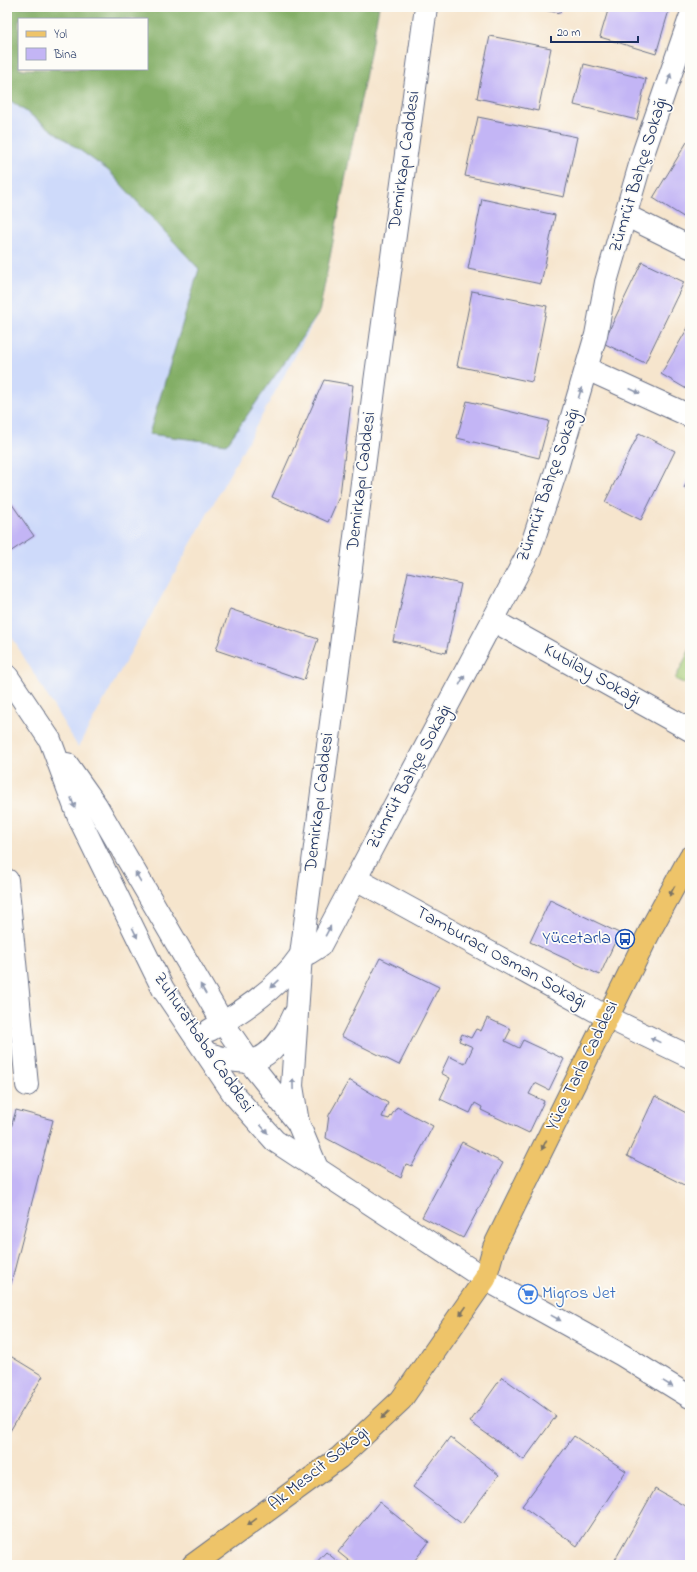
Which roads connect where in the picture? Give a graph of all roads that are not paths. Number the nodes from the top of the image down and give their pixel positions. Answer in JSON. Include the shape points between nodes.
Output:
{"nodes":[{"id":1,"x":426,"y":7,"type":"edge"},
{"id":2,"x":690,"y":18,"type":"edge"},
{"id":3,"x":625,"y":215,"type":"junction"},
{"id":4,"x":690,"y":247,"type":"edge"},
{"id":5,"x":587,"y":369,"type":"junction"},
{"id":6,"x":690,"y":416,"type":"edge"},
{"id":7,"x":494,"y":620,"type":"junction"},
{"id":8,"x":7,"y":676,"type":"edge"},
{"id":9,"x":690,"y":730,"type":"edge"},
{"id":10,"x":50,"y":740,"type":"junction"},
{"id":11,"x":690,"y":857,"type":"edge"},
{"id":12,"x":356,"y":879,"type":"junction"},
{"id":13,"x":7,"y":880,"type":"edge"},
{"id":14,"x":301,"y":955,"type":"junction"},
{"id":15,"x":297,"y":1008,"type":"junction"},
{"id":16,"x":607,"y":1016,"type":"junction"},
{"id":17,"x":223,"y":1023,"type":"junction"},
{"id":18,"x":201,"y":1046,"type":"junction"},
{"id":19,"x":690,"y":1057,"type":"edge"},
{"id":20,"x":250,"y":1061,"type":"junction"},
{"id":21,"x":27,"y":1085,"type":"dead end"},
{"id":22,"x":298,"y":1123,"type":"junction"},
{"id":23,"x":317,"y":1168,"type":"junction"},
{"id":24,"x":485,"y":1279,"type":"junction"},
{"id":25,"x":690,"y":1397,"type":"edge"},
{"id":26,"x":193,"y":1565,"type":"edge"}],
"edges":[{"from":1,"to":14,"type":"street","name":"Demirkapı Caddesi"},
{"from":3,"to":2,"type":"street","name":"Zümrüt Bahçe Sokağı","one_way":true,"via":[[644,151]]},
{"from":3,"to":4,"type":"street"},
{"from":3,"to":5,"type":"street","name":"Zümrüt Bahçe Sokağı","via":[[606,282]]},
{"from":5,"to":6,"type":"street","one_way":true},
{"from":7,"to":5,"type":"street","name":"Zümrüt Bahçe Sokağı","one_way":true,"via":[[530,550]]},
{"from":7,"to":9,"type":"street","name":"Kubilay Sokağı"},
{"from":12,"to":7,"type":"street","name":"Zümrüt Bahçe Sokağı","one_way":true},
{"from":8,"to":10,"type":"street","name":"Zuhuratbaba Caddesi"},
{"from":17,"to":10,"type":"street","one_way":true,"via":[[96,805]]},
{"from":10,"to":18,"type":"street","name":"Zuhuratbaba Caddesi","one_way":true,"via":[[79,818],[163,989]]},
{"from":11,"to":16,"type":"main road","name":"Yüce Tarla Caddesi","one_way":true},
{"from":14,"to":12,"type":"street","name":"Zümrüt Bahçe Sokağı","one_way":true,"via":[[310,953],[320,946]]},
{"from":12,"to":16,"type":"street","name":"Tamburacı Osman Sokağı"},
{"from":13,"to":21,"type":"street"},
{"from":14,"to":15,"type":"street","name":"Demirkapı Caddesi"},
{"from":14,"to":17,"type":"street","one_way":true,"via":[[275,985]]},
{"from":15,"to":20,"type":"street","via":[[290,1026],[278,1044]]},
{"from":22,"to":15,"type":"street","name":"Demirkapı Caddesi","one_way":true,"via":[[292,1086]]},
{"from":19,"to":16,"type":"street","name":"Tamburacı Osman Sokağı","one_way":true},
{"from":16,"to":24,"type":"main road","name":"Yüce Tarla Caddesi","one_way":true,"via":[[494,1247]]},
{"from":17,"to":18,"type":"street"},
{"from":17,"to":20,"type":"street"},
{"from":18,"to":20,"type":"street","via":[[232,1061]]},
{"from":18,"to":23,"type":"street","name":"Zuhuratbaba Caddesi","one_way":true,"via":[[235,1096],[274,1141]]},
{"from":20,"to":22,"type":"street"},
{"from":22,"to":23,"type":"street"},
{"from":23,"to":24,"type":"street","name":"Zuhuratbaba Caddesi"},
{"from":24,"to":25,"type":"street","name":"Zuhuratbaba Caddesi","one_way":true,"via":[[622,1355]]},
{"from":24,"to":26,"type":"main road","name":"Ak Mescit Sokağı","one_way":true,"via":[[401,1400],[339,1458]]}]}
